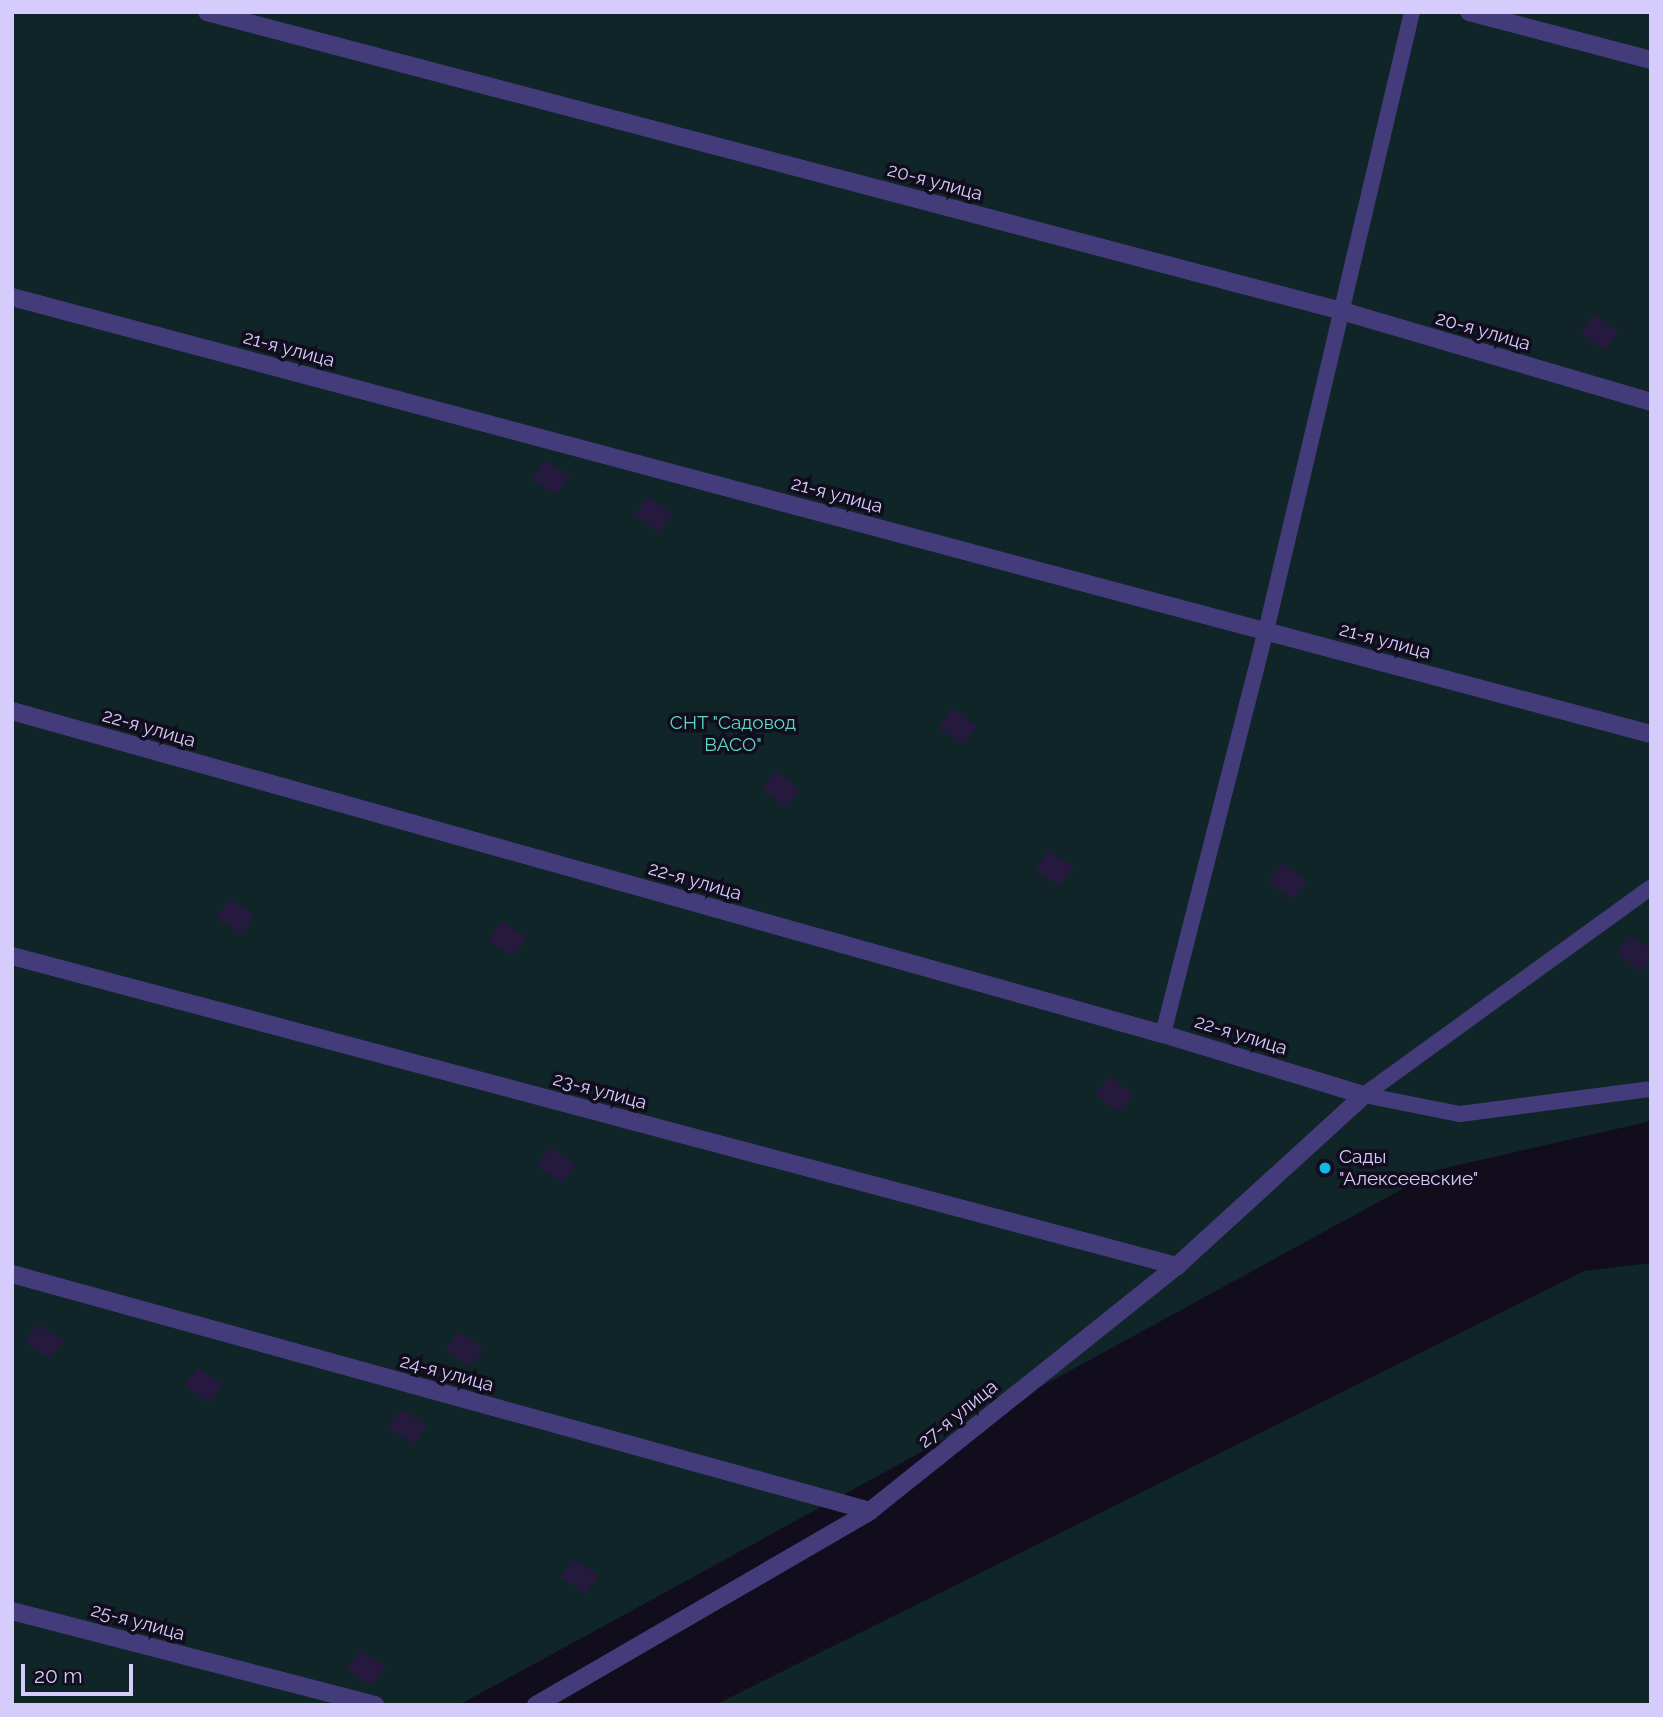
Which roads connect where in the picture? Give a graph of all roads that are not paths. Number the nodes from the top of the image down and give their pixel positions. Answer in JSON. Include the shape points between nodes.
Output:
{"nodes":[{"id":1,"x":206,"y":12,"type":"edge"},
{"id":2,"x":1412,"y":12,"type":"edge"},
{"id":3,"x":1469,"y":12,"type":"edge"},
{"id":4,"x":1651,"y":60,"type":"edge"},
{"id":5,"x":12,"y":297,"type":"edge"},
{"id":6,"x":1342,"y":311,"type":"junction"},
{"id":7,"x":1651,"y":402,"type":"edge"},
{"id":8,"x":1266,"y":631,"type":"junction"},
{"id":9,"x":12,"y":711,"type":"edge"},
{"id":10,"x":1651,"y":734,"type":"edge"},
{"id":11,"x":1651,"y":887,"type":"edge"},
{"id":12,"x":12,"y":956,"type":"edge"},
{"id":13,"x":1163,"y":1034,"type":"junction"},
{"id":14,"x":1651,"y":1089,"type":"edge"},
{"id":15,"x":1364,"y":1096,"type":"junction"},
{"id":16,"x":1177,"y":1266,"type":"junction"},
{"id":17,"x":12,"y":1274,"type":"edge"},
{"id":18,"x":870,"y":1511,"type":"junction"},
{"id":19,"x":12,"y":1611,"type":"edge"},
{"id":20,"x":375,"y":1705,"type":"edge"},
{"id":21,"x":536,"y":1705,"type":"edge"}],
"edges":[{"from":1,"to":6,"type":"street","name":"20-я улица"},
{"from":2,"to":6,"type":"lane"},
{"from":3,"to":4,"type":"street"},
{"from":5,"to":8,"type":"street","name":"21-я улица"},
{"from":6,"to":7,"type":"street","name":"20-я улица"},
{"from":6,"to":8,"type":"lane"},
{"from":8,"to":10,"type":"street","name":"21-я улица"},
{"from":8,"to":13,"type":"lane"},
{"from":9,"to":13,"type":"street","name":"22-я улица"},
{"from":11,"to":15,"type":"lane"},
{"from":12,"to":16,"type":"street","name":"23-я улица"},
{"from":13,"to":15,"type":"street","name":"22-я улица"},
{"from":14,"to":15,"type":"lane","via":[[1461,1114]]},
{"from":15,"to":16,"type":"street","name":"27-я улица"},
{"from":16,"to":18,"type":"street","name":"27-я улица"},
{"from":17,"to":18,"type":"street","name":"24-я улица"},
{"from":18,"to":21,"type":"street","name":"27-я улица"},
{"from":19,"to":20,"type":"street","name":"25-я улица"}]}
